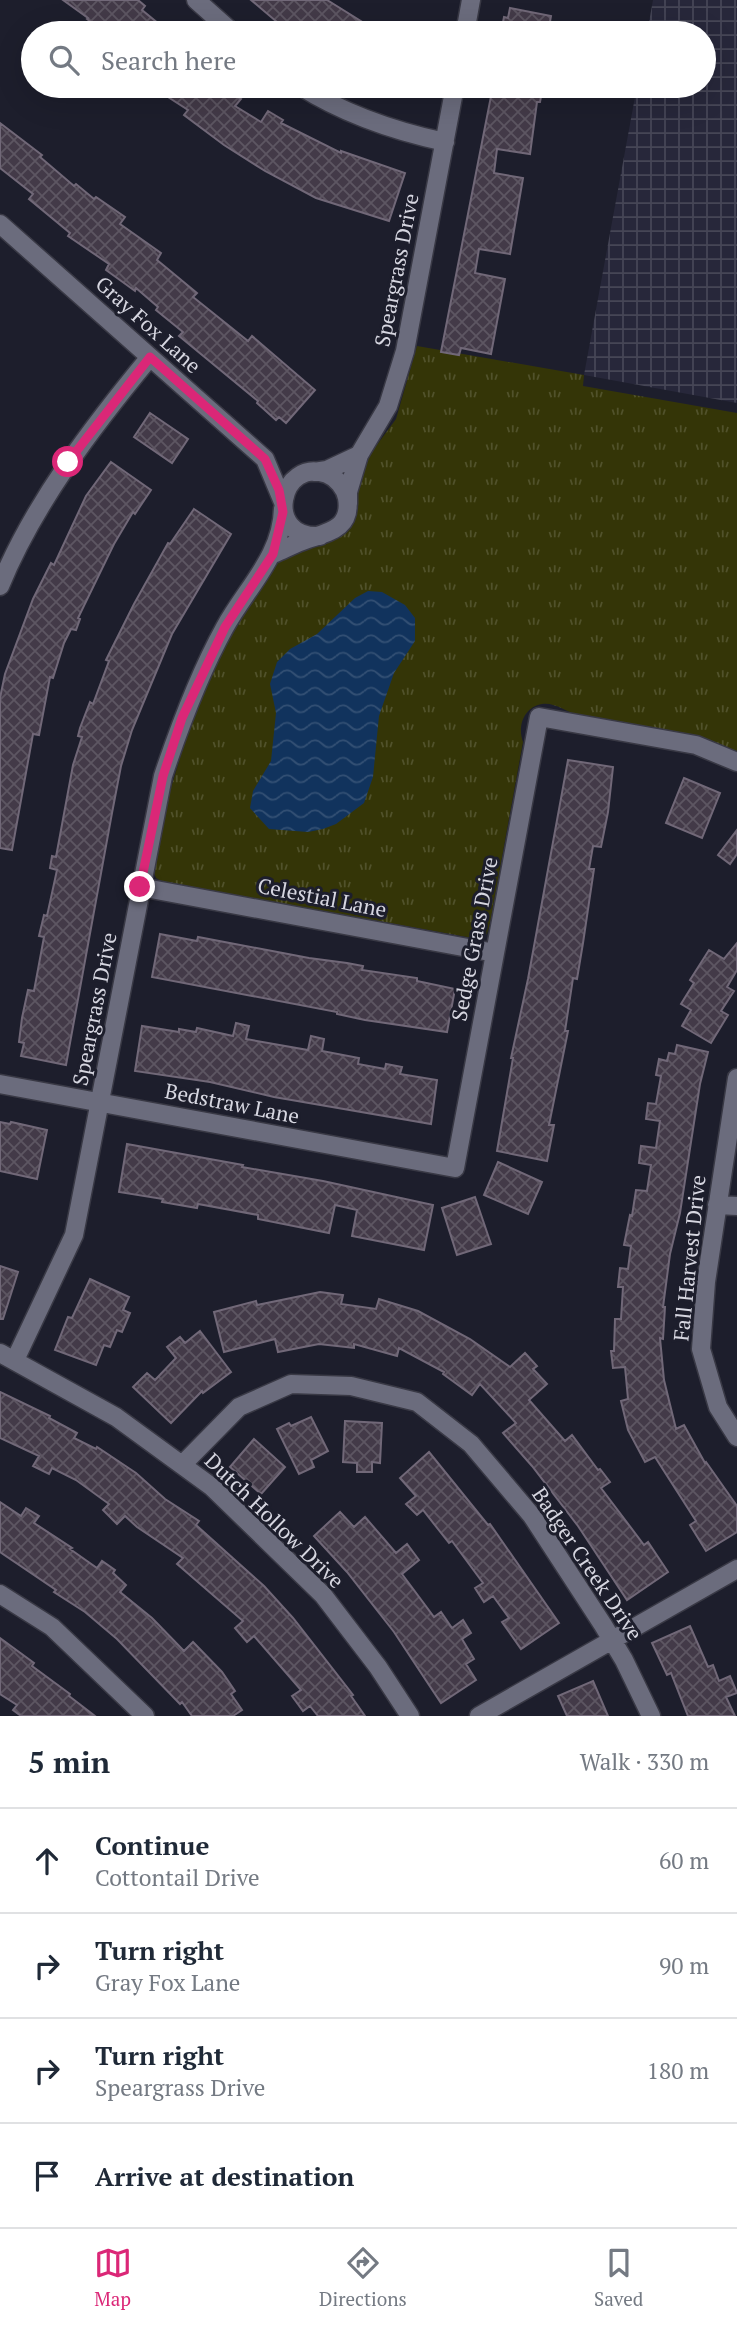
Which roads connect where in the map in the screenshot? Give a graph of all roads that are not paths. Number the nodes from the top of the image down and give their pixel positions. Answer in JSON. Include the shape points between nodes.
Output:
{"nodes":[{"id":1,"x":196,"y":0,"type":"edge"},
{"id":2,"x":471,"y":0,"type":"edge"},
{"id":3,"x":220,"y":21,"type":"edge"},
{"id":4,"x":467,"y":21,"type":"edge"},
{"id":5,"x":323,"y":98,"type":"edge"},
{"id":6,"x":453,"y":98,"type":"edge"},
{"id":7,"x":444,"y":142,"type":"junction"},
{"id":8,"x":0,"y":224,"type":"edge"},
{"id":9,"x":150,"y":357,"type":"junction"},
{"id":10,"x":359,"y":455,"type":"junction"},
{"id":11,"x":265,"y":459,"type":"junction"},
{"id":12,"x":309,"y":473,"type":"junction"},
{"id":13,"x":348,"y":504,"type":"junction"},
{"id":14,"x":283,"y":505,"type":"junction"},
{"id":15,"x":320,"y":536,"type":"junction"},
{"id":16,"x":273,"y":554,"type":"junction"},
{"id":17,"x":0,"y":586,"type":"edge"},
{"id":18,"x":737,"y":762,"type":"edge"},
{"id":19,"x":140,"y":887,"type":"junction"},
{"id":20,"x":495,"y":953,"type":"junction"},
{"id":21,"x":737,"y":1078,"type":"edge"},
{"id":22,"x":0,"y":1084,"type":"edge"},
{"id":23,"x":100,"y":1102,"type":"junction"},
{"id":24,"x":455,"y":1168,"type":"joint"},
{"id":25,"x":717,"y":1205,"type":"junction"},
{"id":26,"x":737,"y":1206,"type":"edge"},
{"id":27,"x":7,"y":1356,"type":"edge"},
{"id":28,"x":737,"y":1437,"type":"edge"},
{"id":29,"x":182,"y":1465,"type":"junction"},
{"id":30,"x":737,"y":1569,"type":"edge"},
{"id":31,"x":0,"y":1594,"type":"edge"},
{"id":32,"x":612,"y":1640,"type":"junction"},
{"id":33,"x":145,"y":1716,"type":"edge"},
{"id":34,"x":410,"y":1716,"type":"edge"},
{"id":35,"x":479,"y":1716,"type":"edge"},
{"id":36,"x":652,"y":1716,"type":"edge"}],
"edges":[{"from":1,"to":3,"type":"street"},
{"from":2,"to":4,"type":"street"},
{"from":5,"to":7,"type":"street","via":[[361,118]]},
{"from":6,"to":7,"type":"street","name":"Speargrass Drive"},
{"from":7,"to":10,"type":"street","name":"Speargrass Drive","via":[[397,384]]},
{"from":8,"to":9,"type":"street","name":"Gray Fox Lane"},
{"from":9,"to":11,"type":"street","name":"Gray Fox Lane"},
{"from":9,"to":17,"type":"street","via":[[68,462]]},
{"from":10,"to":12,"type":"street"},
{"from":10,"to":13,"type":"street","name":"Speargrass Drive"},
{"from":11,"to":12,"type":"street","name":"Gray Fox Lane"},
{"from":11,"to":14,"type":"street","name":"Gray Fox Lane"},
{"from":12,"to":13,"type":"street","via":[[327,474],[336,480]]},
{"from":12,"to":14,"type":"street","via":[[288,487]]},
{"from":13,"to":15,"type":"street","via":[[341,524]]},
{"from":14,"to":15,"type":"street","via":[[286,519],[297,531]]},
{"from":14,"to":16,"type":"street","name":"Speargrass Drive"},
{"from":15,"to":16,"type":"street"},
{"from":16,"to":19,"type":"street","name":"Speargrass Drive","via":[[225,627],[182,718],[163,776]]},
{"from":18,"to":20,"type":"street","name":"Sedge Grass Drive","via":[[696,746],[539,717]]},
{"from":19,"to":20,"type":"street","name":"Celestial Lane"},
{"from":19,"to":23,"type":"street","name":"Speargrass Drive"},
{"from":20,"to":24,"type":"street","name":"Sedge Grass Drive"},
{"from":21,"to":25,"type":"street","name":"Fall Harvest Drive"},
{"from":22,"to":23,"type":"street","name":"Bedstraw Lane"},
{"from":23,"to":24,"type":"street","name":"Bedstraw Lane"},
{"from":23,"to":27,"type":"street","name":"Speargrass Drive","via":[[74,1235]]},
{"from":25,"to":26,"type":"street"},
{"from":25,"to":28,"type":"street","name":"Fall Harvest Drive","via":[[701,1349],[719,1407]]},
{"from":27,"to":29,"type":"street","name":"Dutch Hollow Drive","via":[[116,1417]]},
{"from":29,"to":32,"type":"street","name":"Badger Creek Drive","via":[[239,1407],[291,1384],[351,1386],[417,1402],[471,1444],[532,1516]]},
{"from":29,"to":34,"type":"street","name":"Dutch Hollow Drive","via":[[212,1487],[323,1595]]},
{"from":30,"to":32,"type":"street"},
{"from":31,"to":33,"type":"street","via":[[52,1627]]},
{"from":32,"to":35,"type":"street"},
{"from":32,"to":36,"type":"street","name":"Badger Creek Drive"}]}
